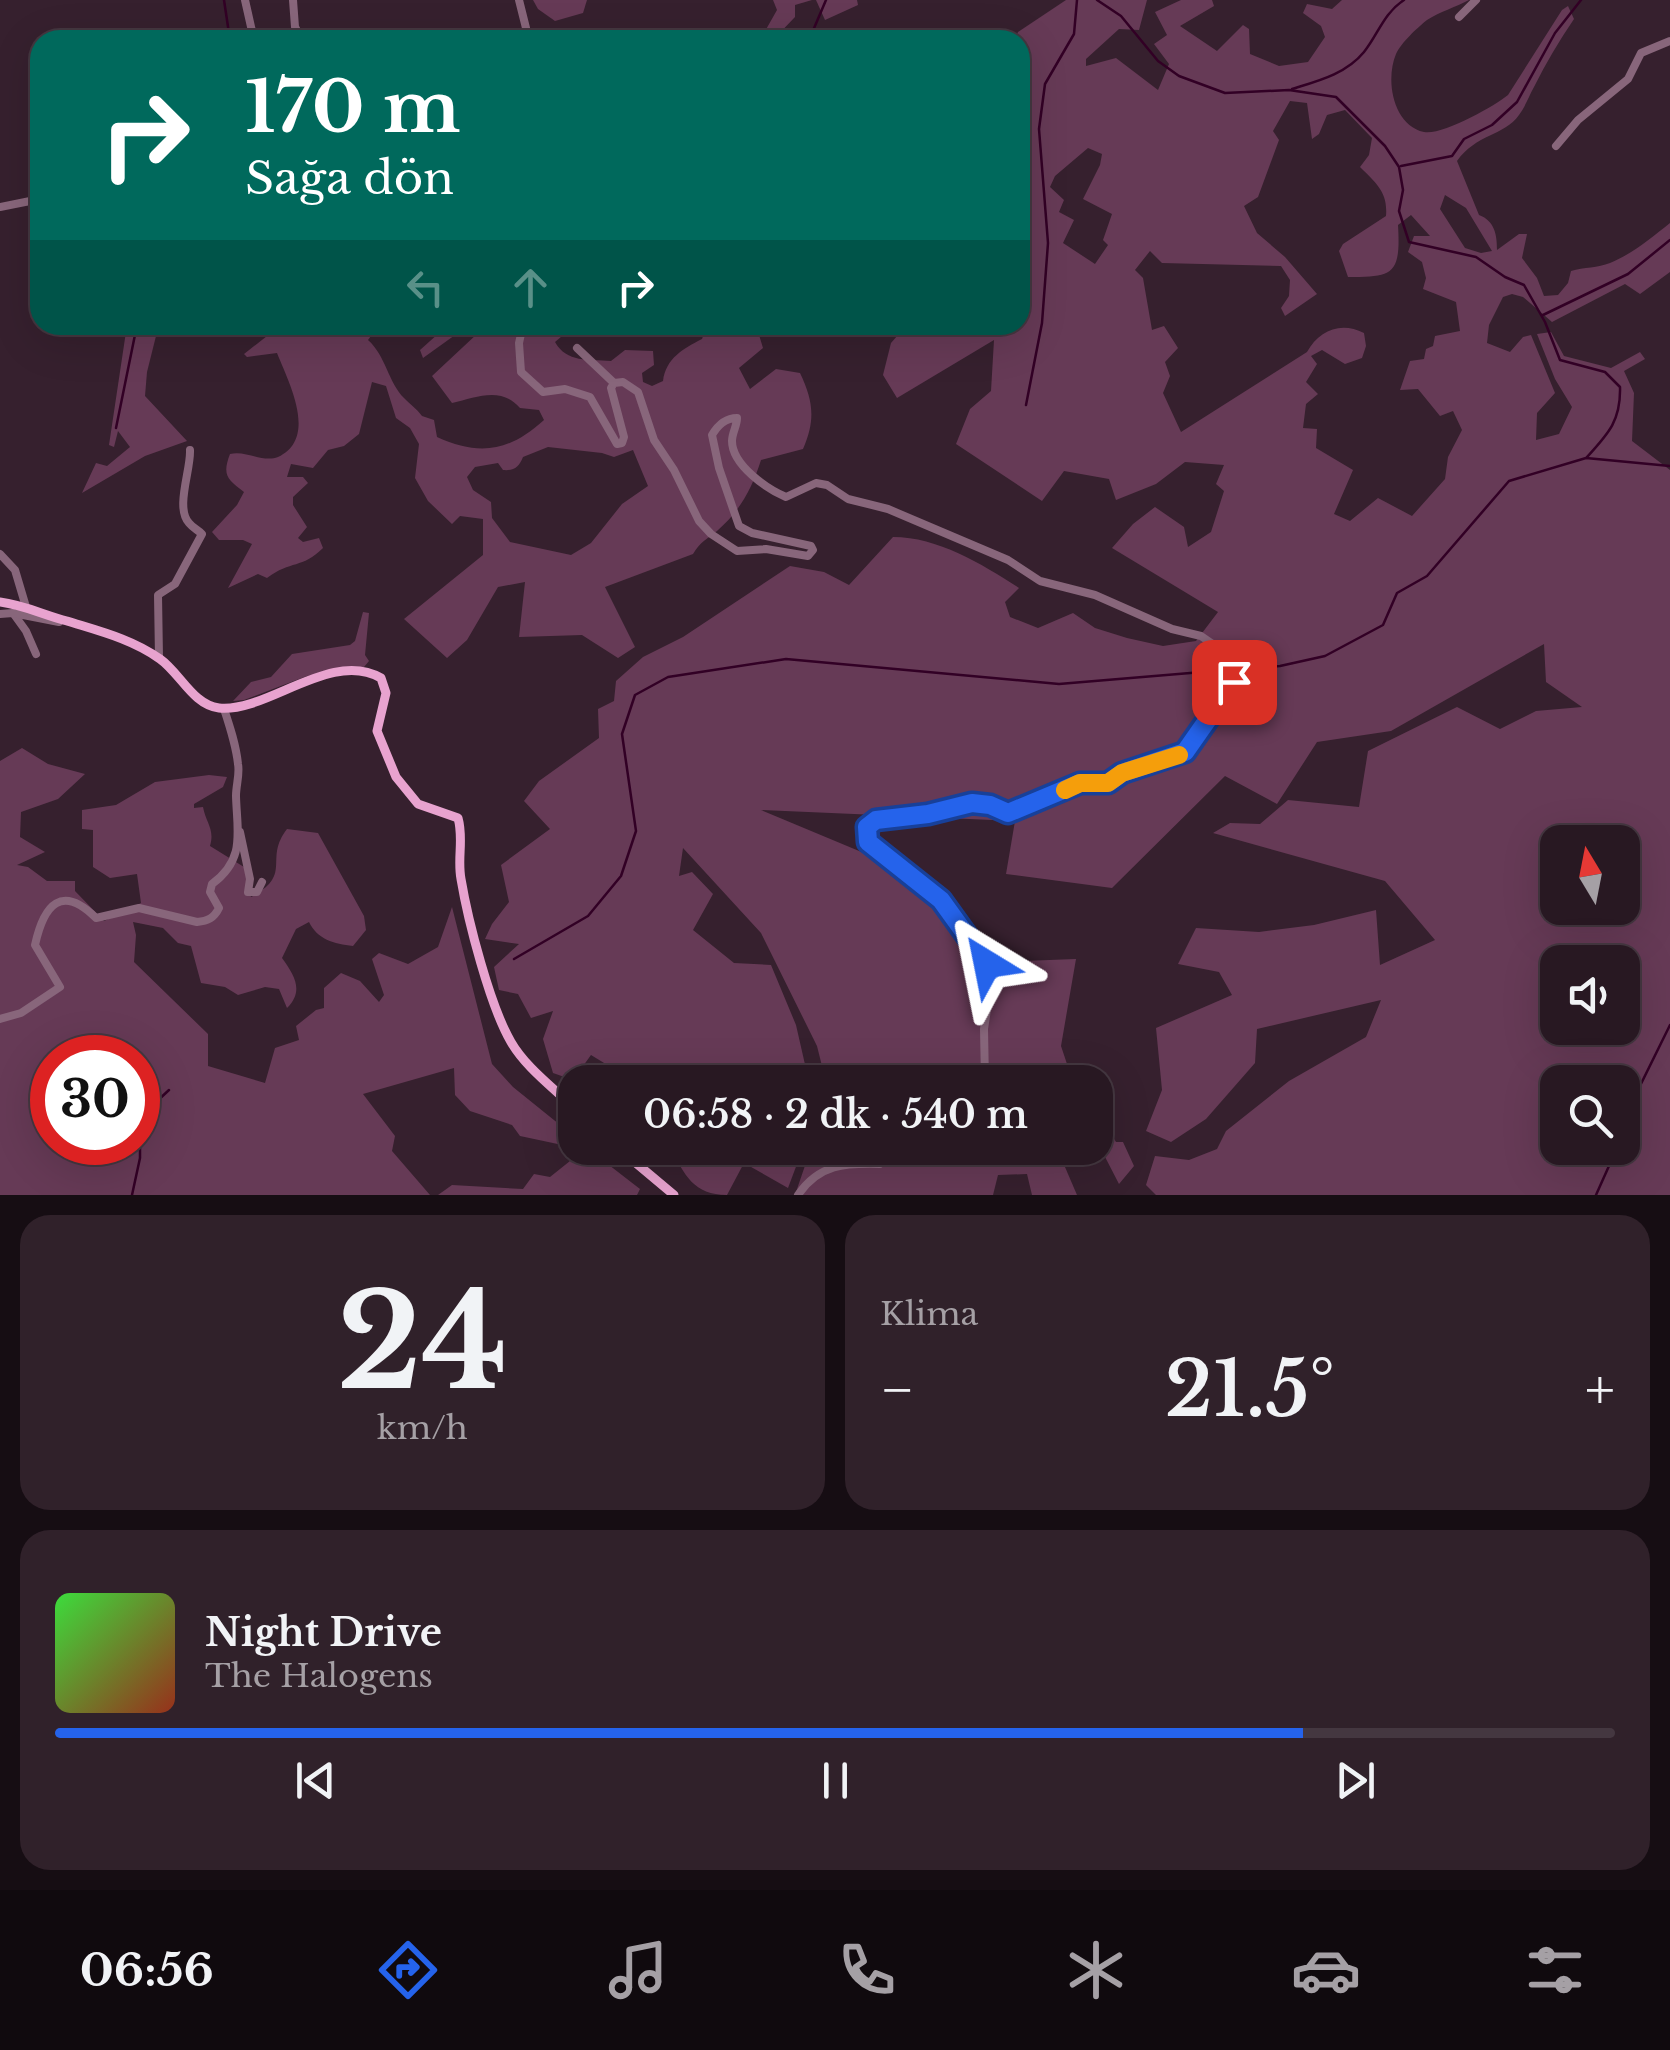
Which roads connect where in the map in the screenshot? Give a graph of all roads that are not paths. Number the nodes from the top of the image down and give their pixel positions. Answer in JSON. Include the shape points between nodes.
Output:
{"nodes":[{"id":1,"x":244,"y":0,"type":"edge"},
{"id":2,"x":293,"y":0,"type":"edge"},
{"id":3,"x":520,"y":0,"type":"edge"},
{"id":4,"x":1476,"y":0,"type":"edge"},
{"id":5,"x":1459,"y":17,"type":"dead end"},
{"id":6,"x":252,"y":30,"type":"edge"},
{"id":7,"x":297,"y":30,"type":"edge"},
{"id":8,"x":527,"y":30,"type":"edge"},
{"id":9,"x":1670,"y":40,"type":"edge"},
{"id":10,"x":1556,"y":146,"type":"dead end"},
{"id":11,"x":30,"y":201,"type":"edge"},
{"id":12,"x":0,"y":206,"type":"edge"},
{"id":13,"x":520,"y":335,"type":"edge"},
{"id":14,"x":577,"y":348,"type":"dead end"},
{"id":15,"x":614,"y":383,"type":"junction"},
{"id":16,"x":190,"y":450,"type":"dead end"},
{"id":17,"x":0,"y":554,"type":"edge"},
{"id":18,"x":0,"y":602,"type":"edge"},
{"id":19,"x":26,"y":606,"type":"junction"},
{"id":20,"x":12,"y":613,"type":"junction"},
{"id":21,"x":0,"y":614,"type":"edge"},
{"id":22,"x":67,"y":622,"type":"junction"},
{"id":23,"x":36,"y":654,"type":"dead end"},
{"id":24,"x":159,"y":658,"type":"junction"},
{"id":25,"x":224,"y":708,"type":"junction"},
{"id":26,"x":240,"y":832,"type":"junction"},
{"id":27,"x":262,"y":882,"type":"dead end"},
{"id":28,"x":0,"y":1019,"type":"edge"},
{"id":29,"x":985,"y":1065,"type":"edge"},
{"id":30,"x":558,"y":1090,"type":"edge"},
{"id":31,"x":638,"y":1165,"type":"edge"},
{"id":32,"x":839,"y":1165,"type":"edge"},
{"id":33,"x":674,"y":1195,"type":"edge"},
{"id":34,"x":798,"y":1195,"type":"edge"}],
"edges":[{"from":1,"to":6,"type":"street"},
{"from":2,"to":7,"type":"street"},
{"from":3,"to":8,"type":"street"},
{"from":4,"to":5,"type":"street"},
{"from":9,"to":10,"type":"street","via":[[1641,53],[1628,78]]},
{"from":11,"to":12,"type":"street"},
{"from":13,"to":15,"type":"street","via":[[521,372],[542,392],[566,389],[590,397],[617,444],[624,437]]},
{"from":14,"to":15,"type":"street"},
{"from":15,"to":29,"type":"street","via":[[638,392],[654,440],[699,521],[728,547],[808,556],[813,550],[739,526],[712,435],[737,418],[731,440],[736,454],[773,492],[786,497],[826,485],[1008,560],[1040,581],[1201,636],[1231,670],[1234,682],[1185,752],[1008,813],[972,803],[867,827],[868,842],[941,900],[987,964]]},
{"from":16,"to":24,"type":"street","via":[[182,501],[188,523],[202,534],[176,584],[158,595]]},
{"from":17,"to":19,"type":"street","via":[[14,570]]},
{"from":18,"to":19,"type":"main road"},
{"from":19,"to":22,"type":"main road"},
{"from":20,"to":21,"type":"street"},
{"from":20,"to":22,"type":"street"},
{"from":20,"to":23,"type":"street"},
{"from":22,"to":24,"type":"main road"},
{"from":24,"to":25,"type":"main road","via":[[201,701]]},
{"from":25,"to":26,"type":"street","via":[[239,767]]},
{"from":25,"to":30,"type":"main road","via":[[315,677],[368,670],[382,678],[386,693],[378,730],[396,777],[418,804],[458,818],[464,894],[498,1014],[512,1043]]},
{"from":26,"to":27,"type":"street","via":[[248,892],[258,892]]},
{"from":26,"to":28,"type":"street","via":[[232,863],[212,884],[219,908],[208,921],[139,908],[96,918],[71,899],[46,913],[35,945],[60,988]]},
{"from":31,"to":33,"type":"main road"},
{"from":32,"to":34,"type":"street"}]}
